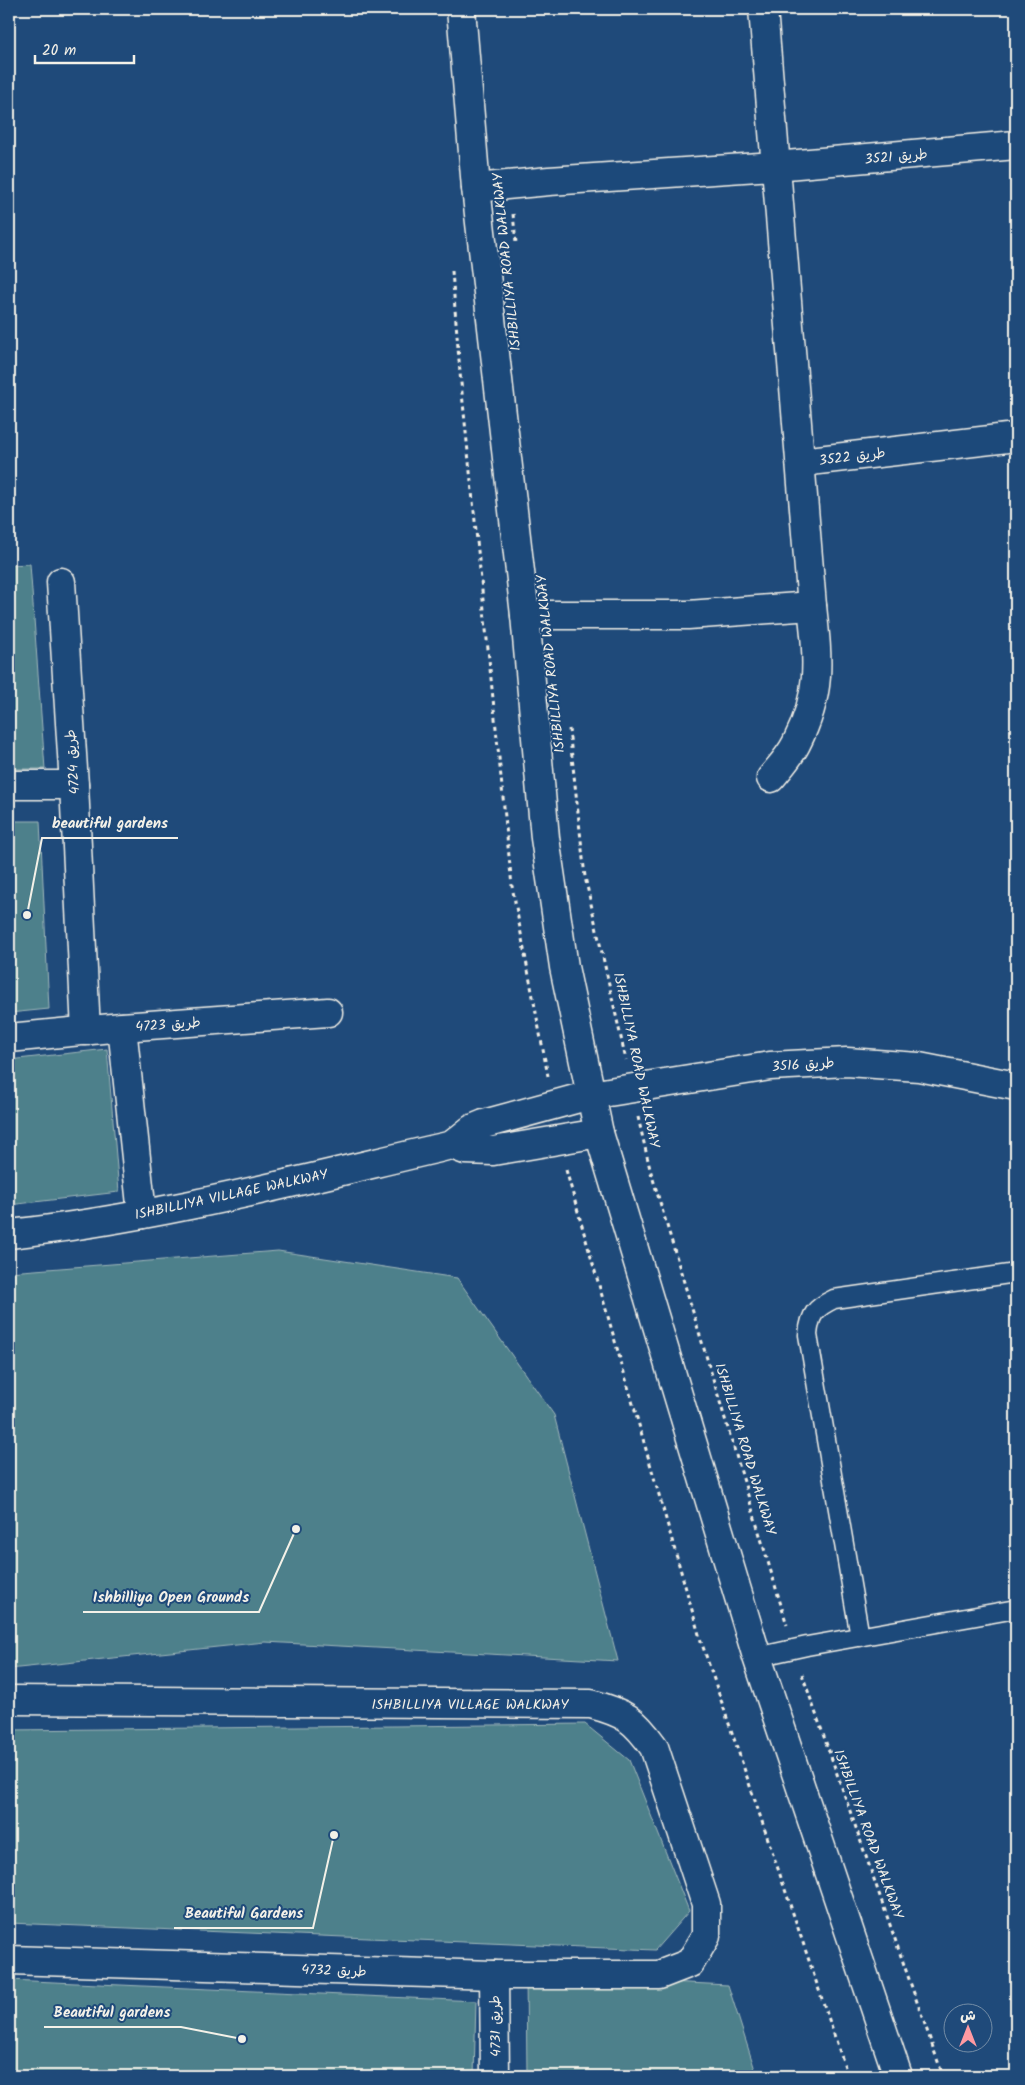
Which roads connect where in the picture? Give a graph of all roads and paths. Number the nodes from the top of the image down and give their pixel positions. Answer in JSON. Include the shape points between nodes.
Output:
{"nodes":[{"id":1,"x":462,"y":9,"type":"edge"},
{"id":2,"x":764,"y":9,"type":"edge"},
{"id":3,"x":1016,"y":145,"type":"edge"},
{"id":4,"x":775,"y":166,"type":"junction"},
{"id":5,"x":510,"y":185,"type":"junction"},
{"id":6,"x":476,"y":188,"type":"junction"},
{"id":7,"x":516,"y":244,"type":"dead end"},
{"id":8,"x":1016,"y":437,"type":"edge"},
{"id":9,"x":801,"y":462,"type":"junction"},
{"id":10,"x":60,"y":582,"type":"dead end"},
{"id":11,"x":812,"y":606,"type":"junction"},
{"id":12,"x":525,"y":615,"type":"junction"},
{"id":13,"x":568,"y":727,"type":"dead end"},
{"id":14,"x":772,"y":778,"type":"dead end"},
{"id":15,"x":9,"y":785,"type":"edge"},
{"id":16,"x":74,"y":785,"type":"junction"},
{"id":17,"x":328,"y":1012,"type":"dead end"},
{"id":18,"x":122,"y":1027,"type":"junction"},
{"id":19,"x":86,"y":1031,"type":"junction"},
{"id":20,"x":9,"y":1038,"type":"edge"},
{"id":21,"x":1016,"y":1086,"type":"edge"},
{"id":22,"x":632,"y":1089,"type":"junction"},
{"id":23,"x":590,"y":1095,"type":"junction"},
{"id":24,"x":599,"y":1133,"type":"junction"},
{"id":25,"x":452,"y":1145,"type":"junction"},
{"id":26,"x":142,"y":1214,"type":"junction"},
{"id":27,"x":9,"y":1234,"type":"edge"},
{"id":28,"x":1016,"y":1272,"type":"edge"},
{"id":29,"x":1016,"y":1609,"type":"edge"},
{"id":30,"x":860,"y":1636,"type":"junction"},
{"id":31,"x":794,"y":1649,"type":"junction"},
{"id":32,"x":757,"y":1657,"type":"junction"},
{"id":33,"x":9,"y":1700,"type":"edge"},
{"id":34,"x":9,"y":1960,"type":"edge"},
{"id":35,"x":494,"y":1975,"type":"junction"},
{"id":36,"x":659,"y":1975,"type":"joint"},
{"id":37,"x":495,"y":2076,"type":"edge"},
{"id":38,"x":898,"y":2076,"type":"edge"},
{"id":39,"x":943,"y":2076,"type":"edge"}],
"edges":[{"from":1,"to":6,"type":"street"},
{"from":2,"to":4,"type":"street"},
{"from":3,"to":4,"type":"street","name":"طريق 3521"},
{"from":4,"to":5,"type":"street","name":"طريق 3521"},
{"from":4,"to":9,"type":"street"},
{"from":5,"to":6,"type":"street","name":"طريق 3521"},
{"from":5,"to":7,"type":"path","name":"ISHBILLIYA ROAD WALKWAY"},
{"from":6,"to":12,"type":"street"},
{"from":8,"to":9,"type":"street","name":"طريق 3522"},
{"from":9,"to":11,"type":"street","name":"طريق 3522"},
{"from":10,"to":16,"type":"street","name":"طريق 4724"},
{"from":11,"to":12,"type":"street","via":[[688,615]]},
{"from":11,"to":14,"type":"street","name":"طريق 3522","via":[[818,658],[815,699],[796,745]]},
{"from":12,"to":23,"type":"street","via":[[545,838],[564,967]]},
{"from":13,"to":22,"type":"path","name":"ISHBILLIYA ROAD WALKWAY","via":[[586,877]]},
{"from":15,"to":16,"type":"street"},
{"from":16,"to":19,"type":"street","name":"طريق 4724"},
{"from":17,"to":18,"type":"street","name":"طريق 4723"},
{"from":18,"to":19,"type":"street","name":"طريق 4723"},
{"from":18,"to":26,"type":"street"},
{"from":19,"to":20,"type":"street","name":"طريق 4723"},
{"from":21,"to":22,"type":"street","name":"طريق 3516","via":[[919,1066],[847,1062],[770,1066]]},
{"from":22,"to":23,"type":"street","name":"طريق 3516"},
{"from":22,"to":31,"type":"path","name":"ISHBILLIYA ROAD WALKWAY","via":[[650,1169]]},
{"from":23,"to":24,"type":"street"},
{"from":23,"to":25,"type":"street","name":"طريق 3516","via":[[484,1124]]},
{"from":24,"to":25,"type":"street","via":[[493,1151],[465,1150]]},
{"from":24,"to":32,"type":"street"},
{"from":25,"to":26,"type":"street","name":"ISHBILLIYA VILLAGE WALKWAY"},
{"from":26,"to":27,"type":"street","name":"ISHBILLIYA VILLAGE WALKWAY"},
{"from":28,"to":30,"type":"lane","via":[[834,1299],[819,1306],[810,1319],[808,1335]]},
{"from":29,"to":30,"type":"lane"},
{"from":30,"to":31,"type":"lane"},
{"from":31,"to":32,"type":"lane"},
{"from":31,"to":39,"type":"path","name":"ISHBILLIYA ROAD WALKWAY"},
{"from":32,"to":38,"type":"street"},
{"from":33,"to":36,"type":"street","name":"ISHBILLIYA VILLAGE WALKWAY","via":[[591,1704],[617,1711],[638,1726],[654,1748],[706,1904],[706,1936],[690,1963]]},
{"from":34,"to":35,"type":"street","name":"طريق 4732"},
{"from":35,"to":36,"type":"street","name":"طريق 4732"},
{"from":35,"to":37,"type":"street","name":"طريق 4731"}]}
